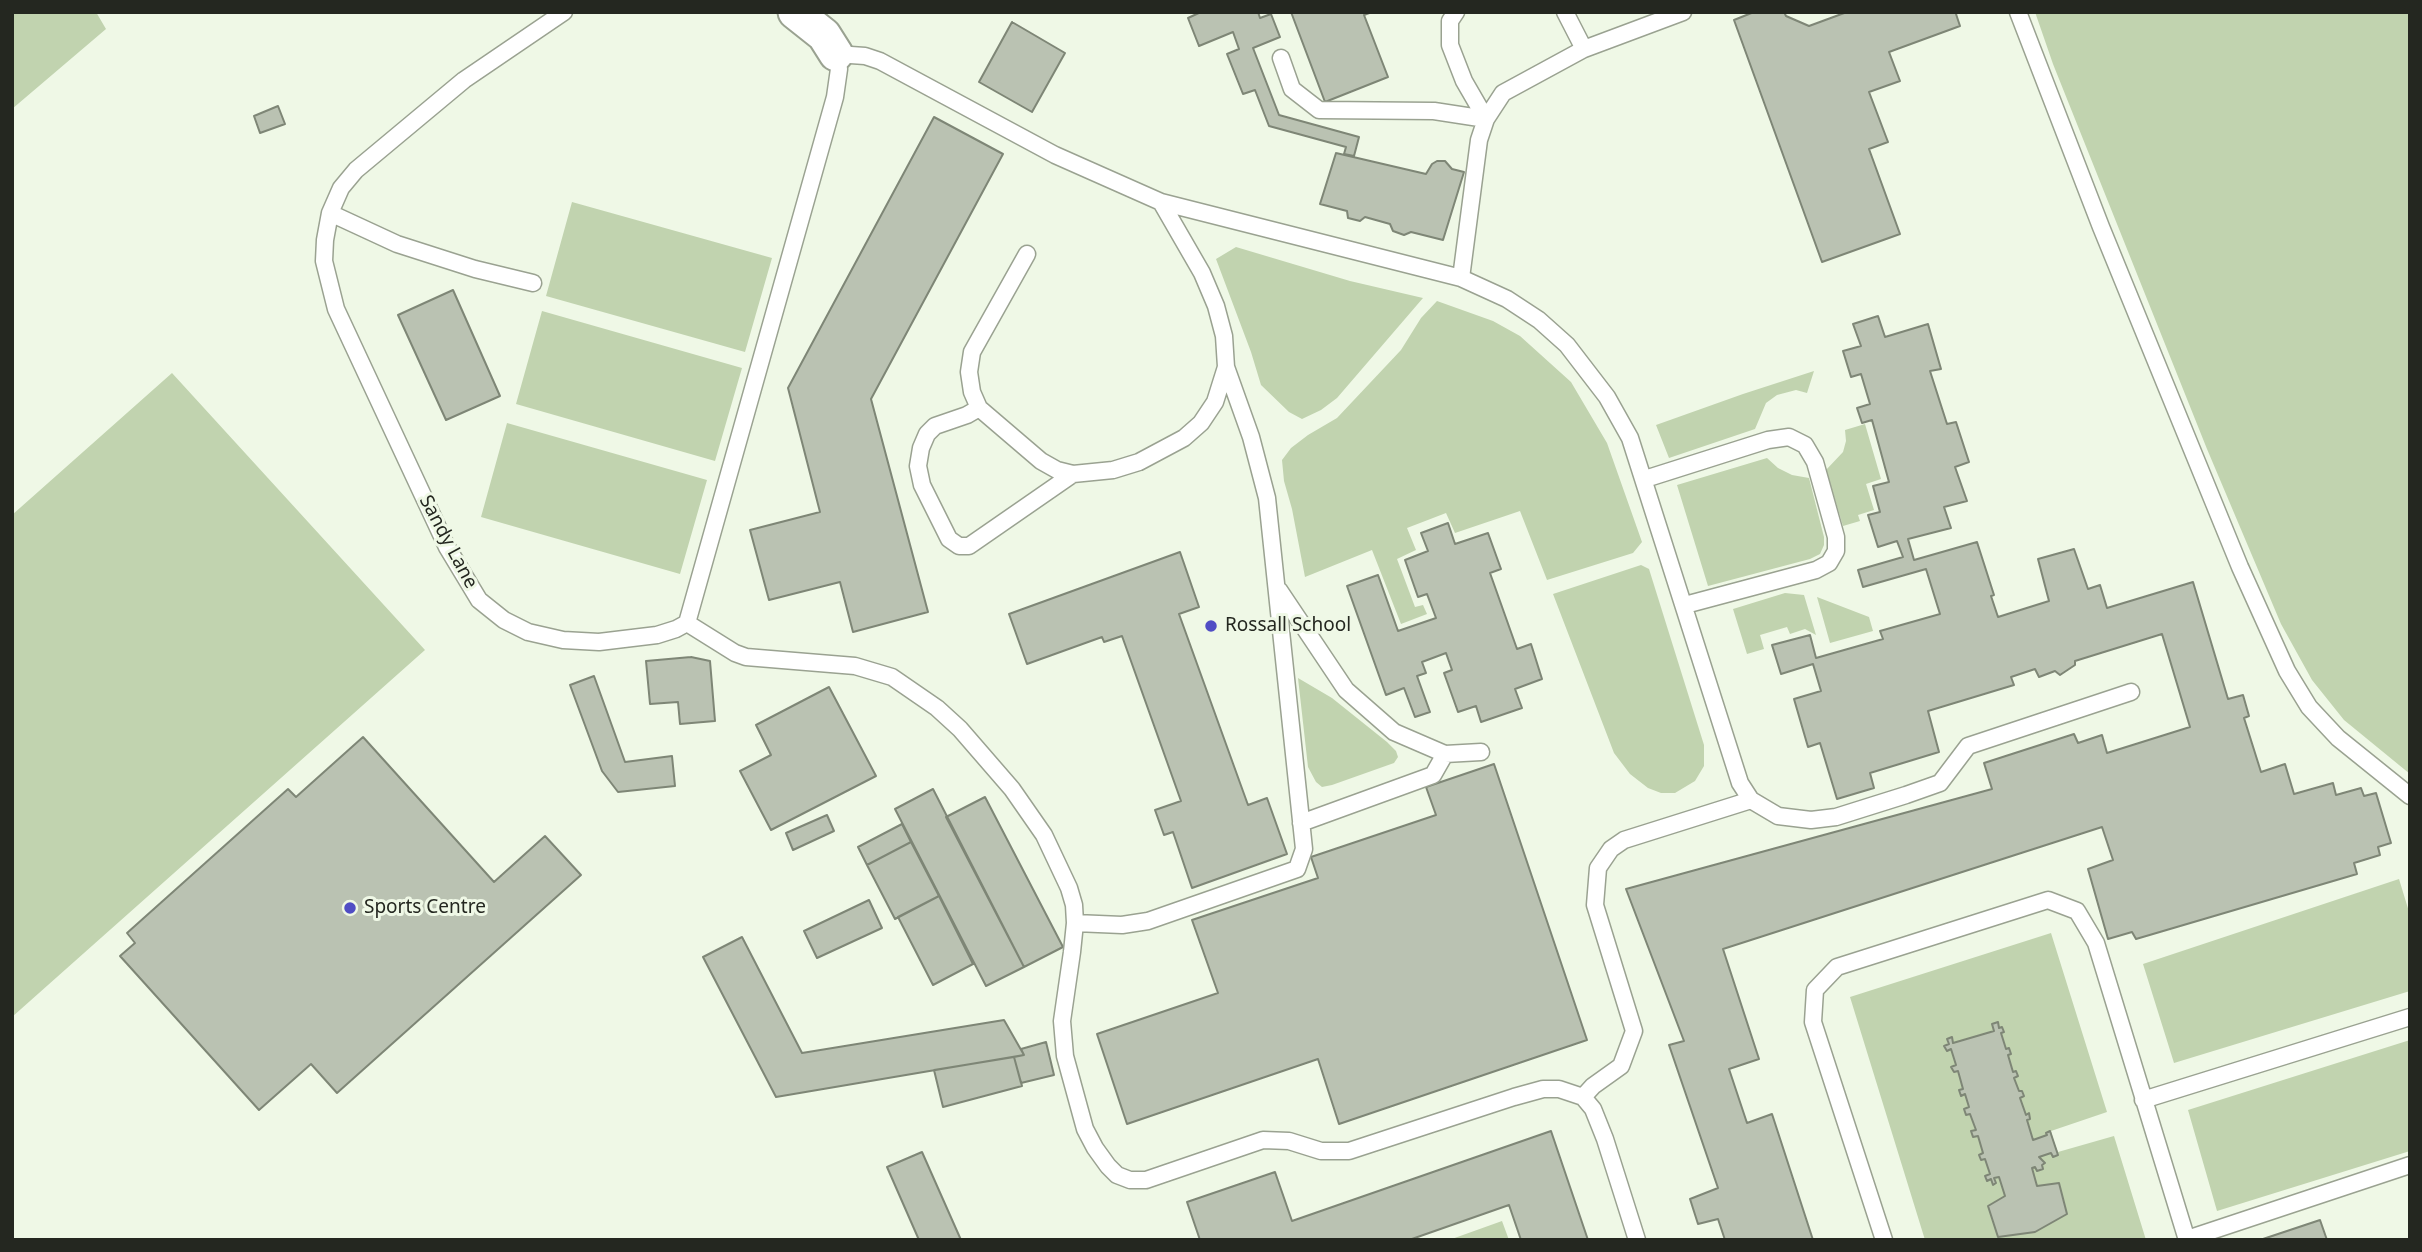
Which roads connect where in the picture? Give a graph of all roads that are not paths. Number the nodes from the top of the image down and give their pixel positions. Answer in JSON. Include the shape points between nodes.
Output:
{"nodes":[{"id":1,"x":565,"y":12,"type":"edge"},
{"id":2,"x":795,"y":12,"type":"edge"},
{"id":3,"x":1456,"y":12,"type":"edge"},
{"id":4,"x":1565,"y":12,"type":"edge"},
{"id":5,"x":1683,"y":12,"type":"edge"},
{"id":6,"x":2018,"y":12,"type":"edge"},
{"id":7,"x":1584,"y":49,"type":"junction"},
{"id":8,"x":836,"y":54,"type":"junction"},
{"id":9,"x":1280,"y":58,"type":"dead end"},
{"id":10,"x":1486,"y":119,"type":"junction"},
{"id":11,"x":1161,"y":202,"type":"junction"},
{"id":12,"x":330,"y":212,"type":"junction"},
{"id":13,"x":1027,"y":254,"type":"dead end"},
{"id":14,"x":1461,"y":278,"type":"junction"},
{"id":15,"x":533,"y":283,"type":"dead end"},
{"id":16,"x":1226,"y":367,"type":"junction"},
{"id":17,"x":979,"y":408,"type":"junction"},
{"id":18,"x":1073,"y":474,"type":"junction"},
{"id":19,"x":1645,"y":479,"type":"junction"},
{"id":20,"x":1278,"y":588,"type":"junction"},
{"id":21,"x":1685,"y":605,"type":"junction"},
{"id":22,"x":687,"y":624,"type":"junction"},
{"id":23,"x":2132,"y":692,"type":"dead end"},
{"id":24,"x":1481,"y":752,"type":"dead end"},
{"id":25,"x":1445,"y":754,"type":"junction"},
{"id":26,"x":2410,"y":796,"type":"edge"},
{"id":27,"x":1751,"y":800,"type":"junction"},
{"id":28,"x":1301,"y":823,"type":"junction"},
{"id":29,"x":1075,"y":923,"type":"junction"},
{"id":30,"x":2410,"y":1017,"type":"edge"},
{"id":31,"x":1583,"y":1097,"type":"junction"},
{"id":32,"x":2143,"y":1100,"type":"junction"},
{"id":33,"x":2410,"y":1165,"type":"edge"},
{"id":34,"x":2187,"y":1239,"type":"edge"},
{"id":35,"x":1637,"y":1240,"type":"edge"},
{"id":36,"x":1884,"y":1240,"type":"edge"}],
"edges":[{"from":1,"to":12,"type":"lane","name":"Sandy Lane","via":[[464,80],[375,151],[341,188]]},
{"from":2,"to":8,"type":"street","via":[[824,35]]},
{"from":3,"to":10,"type":"lane","via":[[1450,21],[1450,45]]},
{"from":4,"to":7,"type":"lane"},
{"from":5,"to":7,"type":"lane"},
{"from":6,"to":26,"type":"lane","via":[[2234,554],[2287,671],[2309,707],[2338,738]]},
{"from":7,"to":10,"type":"lane","via":[[1503,93]]},
{"from":8,"to":11,"type":"lane","via":[[880,61],[1055,155]]},
{"from":8,"to":22,"type":"lane","via":[[835,97]]},
{"from":9,"to":10,"type":"lane","via":[[1292,89],[1319,110],[1434,111]]},
{"from":10,"to":14,"type":"lane","via":[[1479,140]]},
{"from":11,"to":14,"type":"lane"},
{"from":11,"to":16,"type":"lane","via":[[1216,306]]},
{"from":12,"to":15,"type":"lane","via":[[397,244]]},
{"from":12,"to":22,"type":"lane","name":"Sandy Lane","via":[[324,261],[336,309],[447,547],[479,600],[528,632],[563,640],[631,639]]},
{"from":13,"to":17,"type":"lane","via":[[972,352],[969,372]]},
{"from":14,"to":19,"type":"lane","via":[[1507,299],[1567,345],[1607,397],[1630,438]]},
{"from":16,"to":18,"type":"lane","via":[[1215,402],[1201,424],[1184,438],[1139,462]]},
{"from":16,"to":20,"type":"lane","via":[[1267,498]]},
{"from":17,"to":18,"type":"lane","via":[[1041,461]]},
{"from":17,"to":18,"type":"lane","via":[[935,426],[921,448],[922,485],[949,539],[969,546]]},
{"from":19,"to":21,"type":"lane"},
{"from":19,"to":21,"type":"lane","via":[[1789,437],[1805,445],[1815,462],[1836,537],[1836,551],[1829,563]]},
{"from":20,"to":25,"type":"lane","via":[[1346,690],[1394,732]]},
{"from":20,"to":28,"type":"lane"},
{"from":21,"to":27,"type":"lane","via":[[1740,783]]},
{"from":22,"to":29,"type":"lane","via":[[747,657],[873,670],[892,677],[937,708],[1012,789],[1044,835],[1069,888]]},
{"from":23,"to":27,"type":"lane","via":[[1968,746],[1940,783],[1836,817],[1778,816]]},
{"from":24,"to":25,"type":"lane"},
{"from":25,"to":28,"type":"lane","via":[[1433,775]]},
{"from":27,"to":31,"type":"lane","via":[[1624,840],[1598,868],[1595,905],[1634,1031],[1621,1066]]},
{"from":28,"to":29,"type":"lane","via":[[1304,849],[1297,869],[1135,924]]},
{"from":29,"to":31,"type":"lane","via":[[1062,1021],[1065,1056],[1085,1129],[1108,1166],[1130,1180],[1158,1177],[1263,1140],[1289,1141],[1321,1151],[1349,1151],[1543,1089],[1559,1088]]},
{"from":30,"to":32,"type":"lane"},
{"from":31,"to":35,"type":"lane","via":[[1599,1123]]},
{"from":32,"to":34,"type":"lane"},
{"from":32,"to":36,"type":"lane","via":[[2096,943],[2077,911],[2048,900],[1837,967],[1815,990],[1813,1022]]},
{"from":33,"to":34,"type":"lane"}]}
